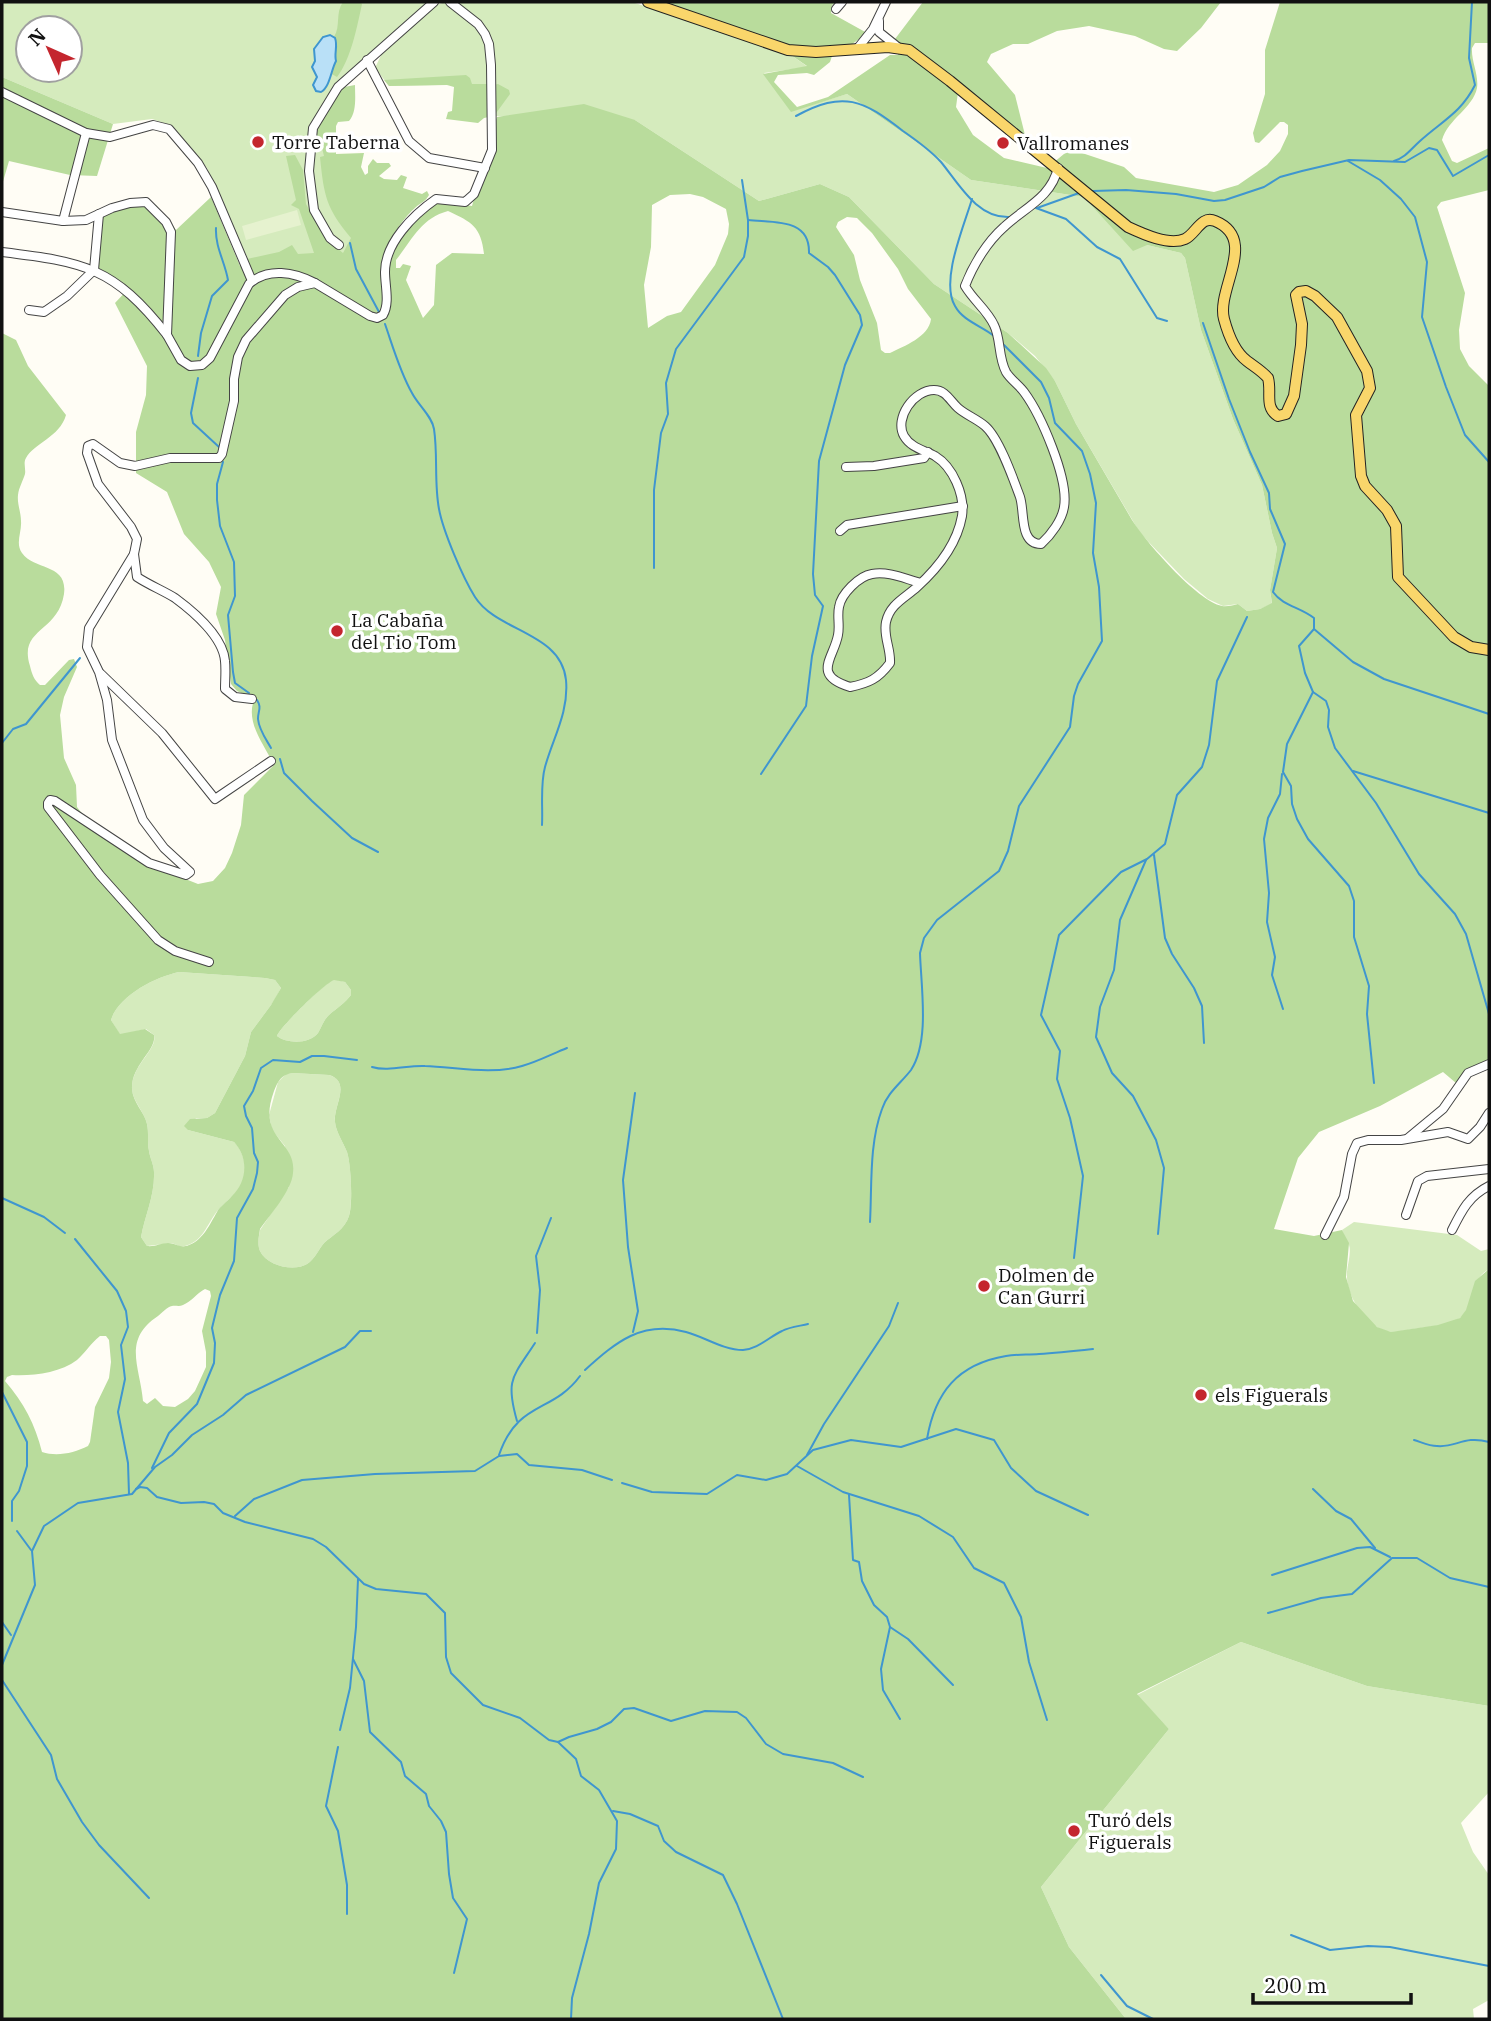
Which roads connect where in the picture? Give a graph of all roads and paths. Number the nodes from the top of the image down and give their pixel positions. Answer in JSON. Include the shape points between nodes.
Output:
{"nodes":[{"id":1,"x":434,"y":2,"type":"edge"},
{"id":2,"x":450,"y":2,"type":"edge"},
{"id":3,"x":648,"y":2,"type":"edge"},
{"id":4,"x":886,"y":2,"type":"edge"},
{"id":5,"x":878,"y":23,"type":"junction"},
{"id":6,"x":865,"y":39,"type":"junction"},
{"id":7,"x":878,"y":44,"type":"junction"},
{"id":8,"x":899,"y":48,"type":"junction"},
{"id":9,"x":857,"y":49,"type":"junction"},
{"id":10,"x":367,"y":61,"type":"junction"},
{"id":11,"x":2,"y":92,"type":"edge"},
{"id":12,"x":86,"y":133,"type":"junction"},
{"id":13,"x":485,"y":168,"type":"junction"},
{"id":14,"x":1058,"y":168,"type":"junction"},
{"id":15,"x":2,"y":212,"type":"edge"},
{"id":16,"x":99,"y":214,"type":"junction"},
{"id":17,"x":62,"y":221,"type":"junction"},
{"id":18,"x":339,"y":245,"type":"dead end"},
{"id":19,"x":2,"y":252,"type":"edge"},
{"id":20,"x":94,"y":270,"type":"junction"},
{"id":21,"x":252,"y":281,"type":"junction"},
{"id":22,"x":315,"y":283,"type":"junction"},
{"id":23,"x":29,"y":310,"type":"dead end"},
{"id":24,"x":167,"y":335,"type":"junction"},
{"id":25,"x":928,"y":452,"type":"junction"},
{"id":26,"x":846,"y":467,"type":"dead end"},
{"id":27,"x":963,"y":506,"type":"junction"},
{"id":28,"x":840,"y":531,"type":"dead end"},
{"id":29,"x":134,"y":554,"type":"junction"},
{"id":30,"x":921,"y":583,"type":"junction"},
{"id":31,"x":1489,"y":650,"type":"edge"},
{"id":32,"x":99,"y":672,"type":"junction"},
{"id":33,"x":252,"y":699,"type":"dead end"},
{"id":34,"x":271,"y":761,"type":"dead end"},
{"id":35,"x":209,"y":962,"type":"dead end"},
{"id":36,"x":1489,"y":1064,"type":"edge"},
{"id":37,"x":1489,"y":1112,"type":"edge"},
{"id":38,"x":1406,"y":1139,"type":"junction"},
{"id":39,"x":1489,"y":1170,"type":"edge"},
{"id":40,"x":1489,"y":1186,"type":"edge"},
{"id":41,"x":1406,"y":1215,"type":"dead end"},
{"id":42,"x":1451,"y":1230,"type":"dead end"},
{"id":43,"x":1325,"y":1235,"type":"dead end"}],
"edges":[{"from":1,"to":10,"type":"street"},
{"from":2,"to":13,"type":"street","via":[[478,24],[489,44],[494,128]]},
{"from":3,"to":9,"type":"main road","via":[[788,50]]},
{"from":4,"to":5,"type":"street"},
{"from":5,"to":6,"type":"street"},
{"from":5,"to":7,"type":"street"},
{"from":5,"to":8,"type":"street","via":[[879,32]]},
{"from":6,"to":7,"type":"street","via":[[872,37]]},
{"from":6,"to":9,"type":"street"},
{"from":7,"to":8,"type":"main road"},
{"from":7,"to":9,"type":"main road"},
{"from":8,"to":14,"type":"main road","via":[[922,58]]},
{"from":10,"to":13,"type":"street","via":[[409,141],[429,159]]},
{"from":10,"to":18,"type":"street","via":[[338,87],[313,128],[309,171],[314,210]]},
{"from":11,"to":12,"type":"street"},
{"from":12,"to":17,"type":"street"},
{"from":12,"to":21,"type":"street","via":[[110,137],[153,125],[169,129],[212,187]]},
{"from":13,"to":22,"type":"street","via":[[469,201],[436,199],[421,209],[389,251],[383,315],[370,316]]},
{"from":14,"to":25,"type":"street","via":[[1051,187],[1001,230],[965,286],[996,327],[1006,373],[1034,408],[1059,461],[1064,507],[1060,519],[1041,544],[1029,540],[1021,499],[997,442],[987,427],[939,391],[917,396],[902,419],[905,438]]},
{"from":14,"to":31,"type":"main road","via":[[1136,230],[1178,241],[1209,219],[1227,230],[1236,261],[1226,289],[1224,317],[1240,354],[1268,378],[1268,405],[1274,415],[1286,414],[1294,396],[1302,335],[1296,295],[1310,293],[1337,317],[1369,377],[1370,388],[1356,415],[1361,475],[1396,526],[1398,577],[1454,637]]},
{"from":15,"to":17,"type":"street"},
{"from":16,"to":17,"type":"street"},
{"from":16,"to":20,"type":"street"},
{"from":16,"to":24,"type":"street","via":[[130,202],[146,202],[172,232]]},
{"from":19,"to":20,"type":"street","via":[[63,260]]},
{"from":20,"to":23,"type":"street","via":[[44,312]]},
{"from":20,"to":24,"type":"street","via":[[127,290]]},
{"from":21,"to":22,"type":"street","via":[[279,272]]},
{"from":21,"to":24,"type":"street","via":[[202,365],[190,366],[181,360]]},
{"from":22,"to":29,"type":"street","via":[[285,295],[246,340],[238,357],[234,401],[219,458],[170,458],[135,466],[120,463],[93,444],[88,446],[98,484],[131,527],[136,539]]},
{"from":25,"to":26,"type":"street","via":[[924,458]]},
{"from":25,"to":27,"type":"street","via":[[946,466]]},
{"from":27,"to":28,"type":"street","via":[[847,525]]},
{"from":27,"to":30,"type":"street","via":[[946,555]]},
{"from":29,"to":32,"type":"street","via":[[89,628],[86,647]]},
{"from":29,"to":33,"type":"street","via":[[137,577],[174,597],[205,625],[222,649],[225,689],[235,697]]},
{"from":30,"to":30,"type":"street","via":[[881,574],[856,582],[838,608],[838,635],[827,665],[835,679],[850,687],[881,675],[890,663],[886,630],[890,614],[901,598]]},
{"from":32,"to":34,"type":"street","via":[[162,733],[215,799]]},
{"from":32,"to":35,"type":"street","via":[[112,740],[143,820],[190,872],[186,875],[149,863],[55,801],[50,800],[48,807],[158,940]]},
{"from":36,"to":38,"type":"street","via":[[1466,1075],[1443,1109]]},
{"from":37,"to":38,"type":"street","via":[[1468,1139],[1448,1132]]},
{"from":38,"to":43,"type":"street","via":[[1368,1140],[1354,1146],[1343,1197]]},
{"from":39,"to":41,"type":"street","via":[[1427,1175],[1418,1181]]},
{"from":40,"to":42,"type":"street","via":[[1475,1193]]}]}
